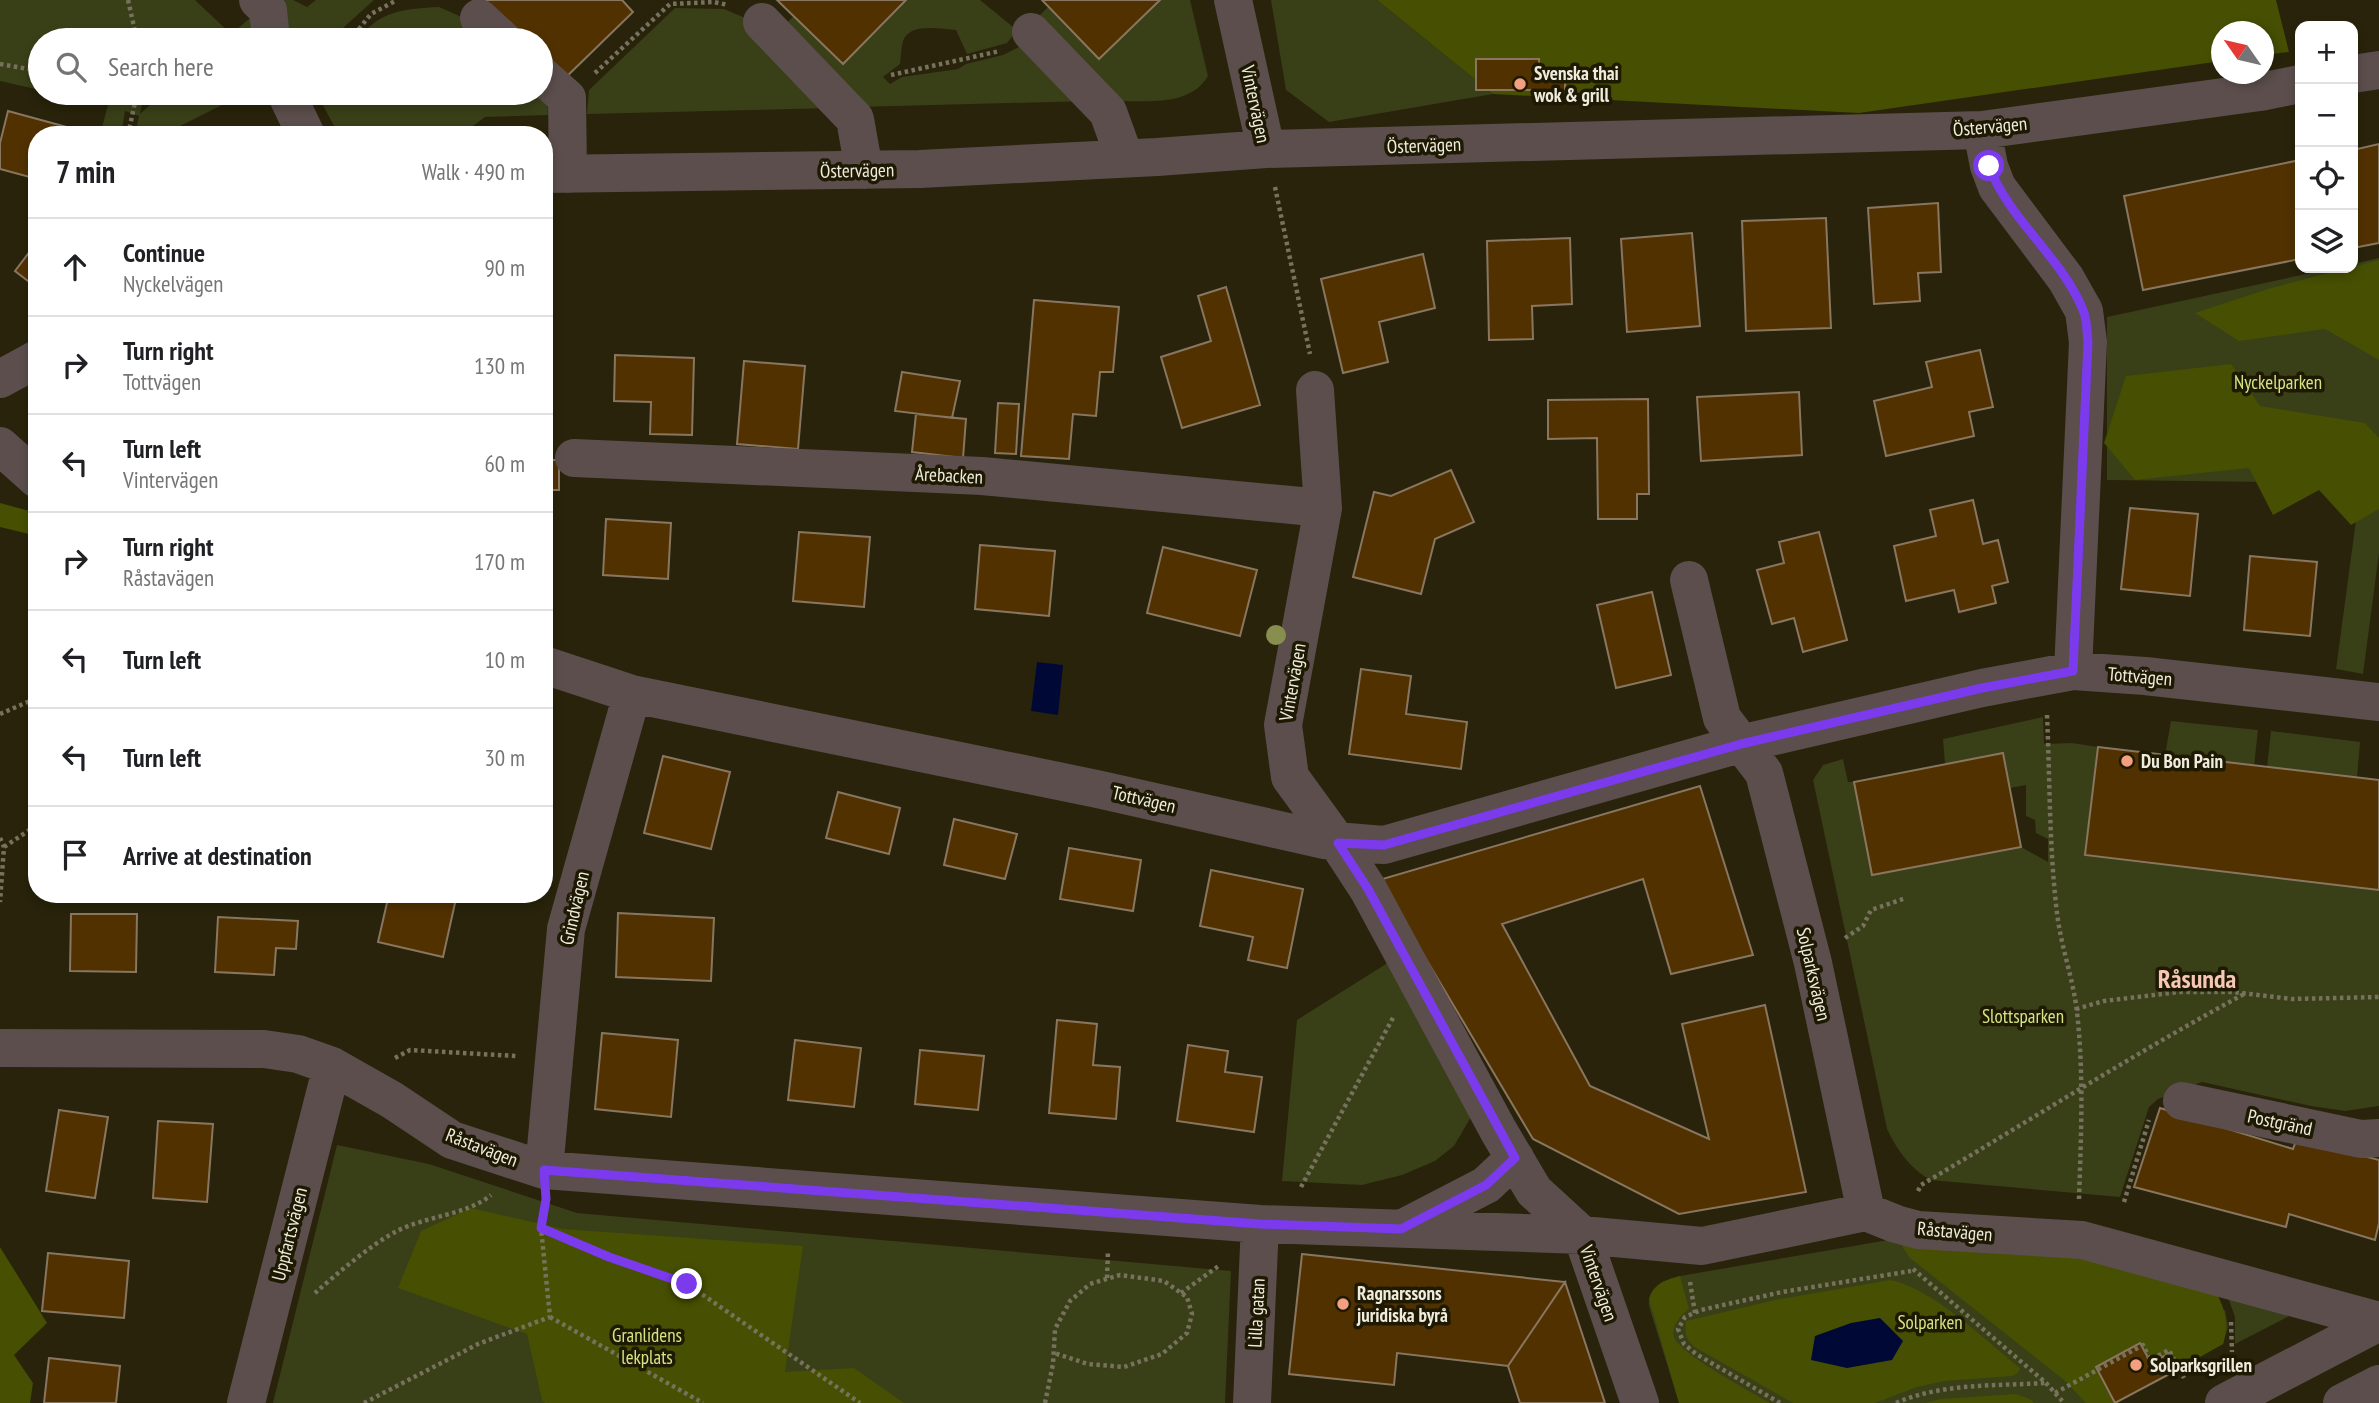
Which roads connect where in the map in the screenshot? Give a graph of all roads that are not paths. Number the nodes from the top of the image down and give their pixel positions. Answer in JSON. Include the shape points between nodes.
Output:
{"nodes":[{"id":1,"x":1233,"y":0,"type":"edge"},
{"id":2,"x":762,"y":22,"type":"road end"},
{"id":3,"x":1031,"y":32,"type":"road end"},
{"id":4,"x":2379,"y":70,"type":"edge"},
{"id":5,"x":2358,"y":74,"type":"edge"},
{"id":6,"x":2295,"y":85,"type":"edge"},
{"id":7,"x":554,"y":87,"type":"edge"},
{"id":8,"x":1982,"y":130,"type":"junction"},
{"id":9,"x":1266,"y":149,"type":"junction"},
{"id":10,"x":1125,"y":159,"type":"junction"},
{"id":11,"x":864,"y":170,"type":"junction"},
{"id":12,"x":556,"y":174,"type":"edge"},
{"id":13,"x":28,"y":364,"type":"edge"},
{"id":14,"x":0,"y":379,"type":"edge"},
{"id":15,"x":1315,"y":390,"type":"road end"},
{"id":16,"x":0,"y":446,"type":"edge"},
{"id":17,"x":574,"y":458,"type":"dead end"},
{"id":18,"x":28,"y":471,"type":"edge"},
{"id":19,"x":1323,"y":508,"type":"junction"},
{"id":20,"x":1689,"y":580,"type":"dead end"},
{"id":21,"x":553,"y":668,"type":"edge"},
{"id":22,"x":2073,"y":671,"type":"junction"},
{"id":23,"x":632,"y":694,"type":"junction"},
{"id":24,"x":2379,"y":702,"type":"edge"},
{"id":25,"x":1741,"y":744,"type":"junction"},
{"id":26,"x":1338,"y":843,"type":"junction"},
{"id":27,"x":0,"y":1048,"type":"edge"},
{"id":28,"x":332,"y":1066,"type":"junction"},
{"id":29,"x":2182,"y":1101,"type":"road end"},
{"id":30,"x":2379,"y":1138,"type":"edge"},
{"id":31,"x":1515,"y":1158,"type":"junction"},
{"id":32,"x":544,"y":1170,"type":"junction"},
{"id":33,"x":1866,"y":1212,"type":"junction"},
{"id":34,"x":1260,"y":1224,"type":"junction"},
{"id":35,"x":1401,"y":1229,"type":"junction"},
{"id":36,"x":1582,"y":1235,"type":"junction"},
{"id":37,"x":2379,"y":1322,"type":"edge"},
{"id":38,"x":2379,"y":1384,"type":"edge"},
{"id":39,"x":246,"y":1403,"type":"edge"},
{"id":40,"x":1252,"y":1403,"type":"edge"},
{"id":41,"x":1640,"y":1403,"type":"edge"},
{"id":42,"x":2224,"y":1403,"type":"edge"},
{"id":43,"x":2343,"y":1403,"type":"edge"}],
"edges":[{"from":1,"to":9,"type":"street","name":"Vintervägen"},
{"from":2,"to":11,"type":"street","via":[[855,119]]},
{"from":3,"to":10,"type":"street","via":[[1108,112]]},
{"from":4,"to":5,"type":"street"},
{"from":6,"to":8,"type":"street","name":"Östervägen"},
{"from":7,"to":12,"type":"street"},
{"from":8,"to":9,"type":"street","name":"Östervägen"},
{"from":8,"to":22,"type":"street","via":[[1997,187],[2066,279],[2084,311],[2088,342]]},
{"from":9,"to":10,"type":"street","name":"Östervägen"},
{"from":10,"to":11,"type":"street","name":"Östervägen"},
{"from":11,"to":12,"type":"street","name":"Östervägen"},
{"from":13,"to":14,"type":"street"},
{"from":15,"to":19,"type":"street","name":"Vintervägen"},
{"from":16,"to":18,"type":"street"},
{"from":17,"to":19,"type":"street","name":"Årebacken","via":[[982,476]]},
{"from":19,"to":26,"type":"street","name":"Vintervägen","via":[[1283,728],[1290,777]]},
{"from":20,"to":25,"type":"street","via":[[1722,718]]},
{"from":21,"to":23,"type":"street","name":"Tottvägen"},
{"from":22,"to":24,"type":"street","name":"Tottvägen"},
{"from":22,"to":25,"type":"street","name":"Tottvägen"},
{"from":23,"to":26,"type":"street","name":"Tottvägen"},
{"from":23,"to":32,"type":"street","name":"Grindvägen","via":[[566,929]]},
{"from":25,"to":26,"type":"street","name":"Tottvägen","via":[[1384,845]]},
{"from":25,"to":33,"type":"street","name":"Solparksvägen","via":[[1764,773],[1813,963]]},
{"from":26,"to":31,"type":"street","name":"Vintervägen","via":[[1368,889]]},
{"from":27,"to":28,"type":"street","name":"Råstavägen","via":[[264,1049],[299,1054]]},
{"from":28,"to":32,"type":"street","name":"Råstavägen","via":[[452,1140]]},
{"from":28,"to":39,"type":"street","name":"Uppfartsvägen"},
{"from":29,"to":30,"type":"street","name":"Postgränd","via":[[2361,1139]]},
{"from":31,"to":35,"type":"street","name":"Råstavägen","via":[[1486,1185]]},
{"from":31,"to":36,"type":"street","name":"Vintervägen","via":[[1534,1191]]},
{"from":32,"to":34,"type":"street","name":"Råstavägen"},
{"from":33,"to":36,"type":"street","name":"Råstavägen","via":[[1702,1246]]},
{"from":33,"to":37,"type":"street","name":"Råstavägen","via":[[1918,1230],[2082,1240]]},
{"from":34,"to":35,"type":"street","name":"Råstavägen"},
{"from":34,"to":40,"type":"street","name":"Lilla gatan"},
{"from":35,"to":36,"type":"street","name":"Råstavägen"},
{"from":36,"to":41,"type":"street","name":"Vintervägen"},
{"from":37,"to":42,"type":"street"},
{"from":38,"to":43,"type":"street"}]}
